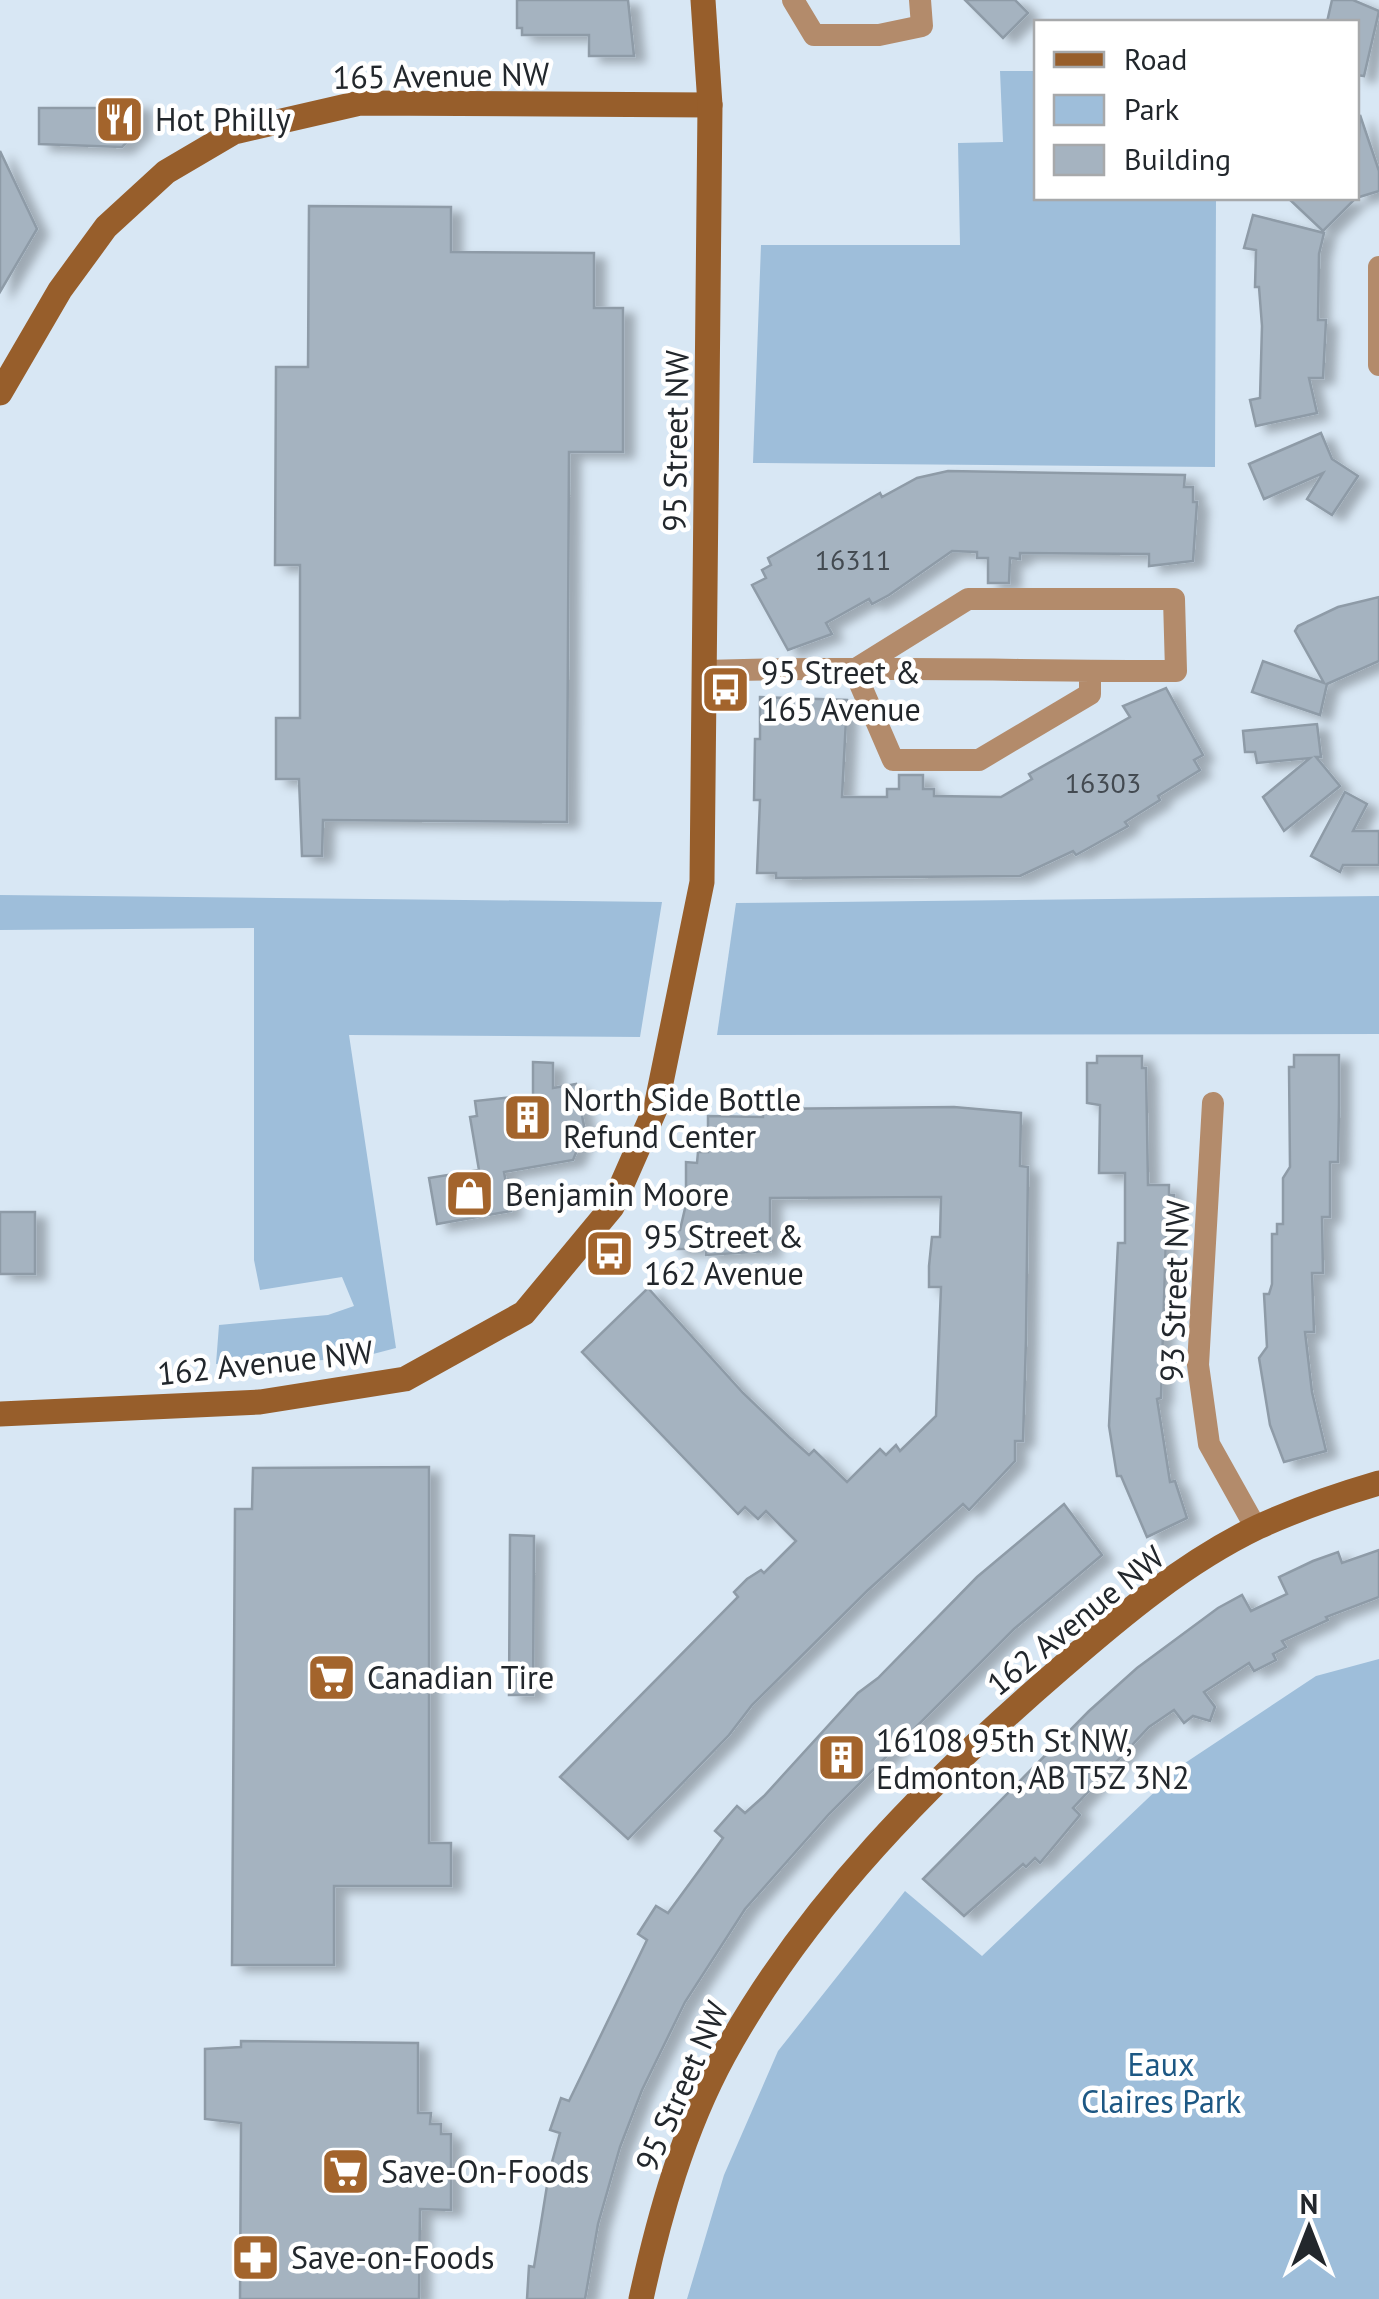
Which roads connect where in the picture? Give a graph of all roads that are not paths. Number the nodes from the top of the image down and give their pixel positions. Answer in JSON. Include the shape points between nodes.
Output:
{"nodes":[{"id":1,"x":703,"y":0,"type":"edge"},
{"id":2,"x":793,"y":0,"type":"edge"},
{"id":3,"x":920,"y":0,"type":"edge"},
{"id":4,"x":710,"y":105,"type":"junction"},
{"id":5,"x":1379,"y":267,"type":"edge"},
{"id":6,"x":1379,"y":365,"type":"edge"},
{"id":7,"x":0,"y":393,"type":"edge"},
{"id":8,"x":854,"y":670,"type":"junction"},
{"id":9,"x":705,"y":671,"type":"junction"},
{"id":10,"x":1090,"y":671,"type":"junction"},
{"id":11,"x":702,"y":882,"type":"joint"},
{"id":12,"x":1212,"y":1103,"type":"dead end"},
{"id":13,"x":0,"y":1414,"type":"edge"},
{"id":14,"x":1379,"y":1482,"type":"edge"},
{"id":15,"x":1256,"y":1528,"type":"junction"},
{"id":16,"x":855,"y":1871,"type":"joint"},
{"id":17,"x":641,"y":2299,"type":"edge"}],
"edges":[{"from":1,"to":4,"type":"street","name":"95 Street NW"},
{"from":2,"to":3,"type":"street","via":[[814,35],[879,36],[922,26]]},
{"from":4,"to":7,"type":"street","name":"165 Avenue NW","via":[[360,103],[234,132],[166,172],[106,227]]},
{"from":4,"to":9,"type":"street","name":"95 Street NW"},
{"from":5,"to":6,"type":"street"},
{"from":8,"to":9,"type":"street"},
{"from":8,"to":10,"type":"street"},
{"from":8,"to":10,"type":"street","via":[[893,760],[980,760],[1090,694]]},
{"from":8,"to":10,"type":"street","via":[[968,599],[1174,599],[1176,671]]},
{"from":9,"to":11,"type":"street","name":"95 Street NW"},
{"from":11,"to":13,"type":"street","name":"162 Avenue NW","via":[[656,1107],[612,1207],[524,1313],[406,1379],[260,1402]]},
{"from":12,"to":15,"type":"street","name":"93 Street NW","via":[[1198,1365],[1209,1444]]},
{"from":14,"to":15,"type":"street","name":"162 Avenue NW"},
{"from":15,"to":16,"type":"street","name":"162 Avenue NW","via":[[1120,1617],[938,1780]]},
{"from":16,"to":17,"type":"street","name":"95 Street NW","via":[[769,1978],[722,2060],[658,2222]]}]}
